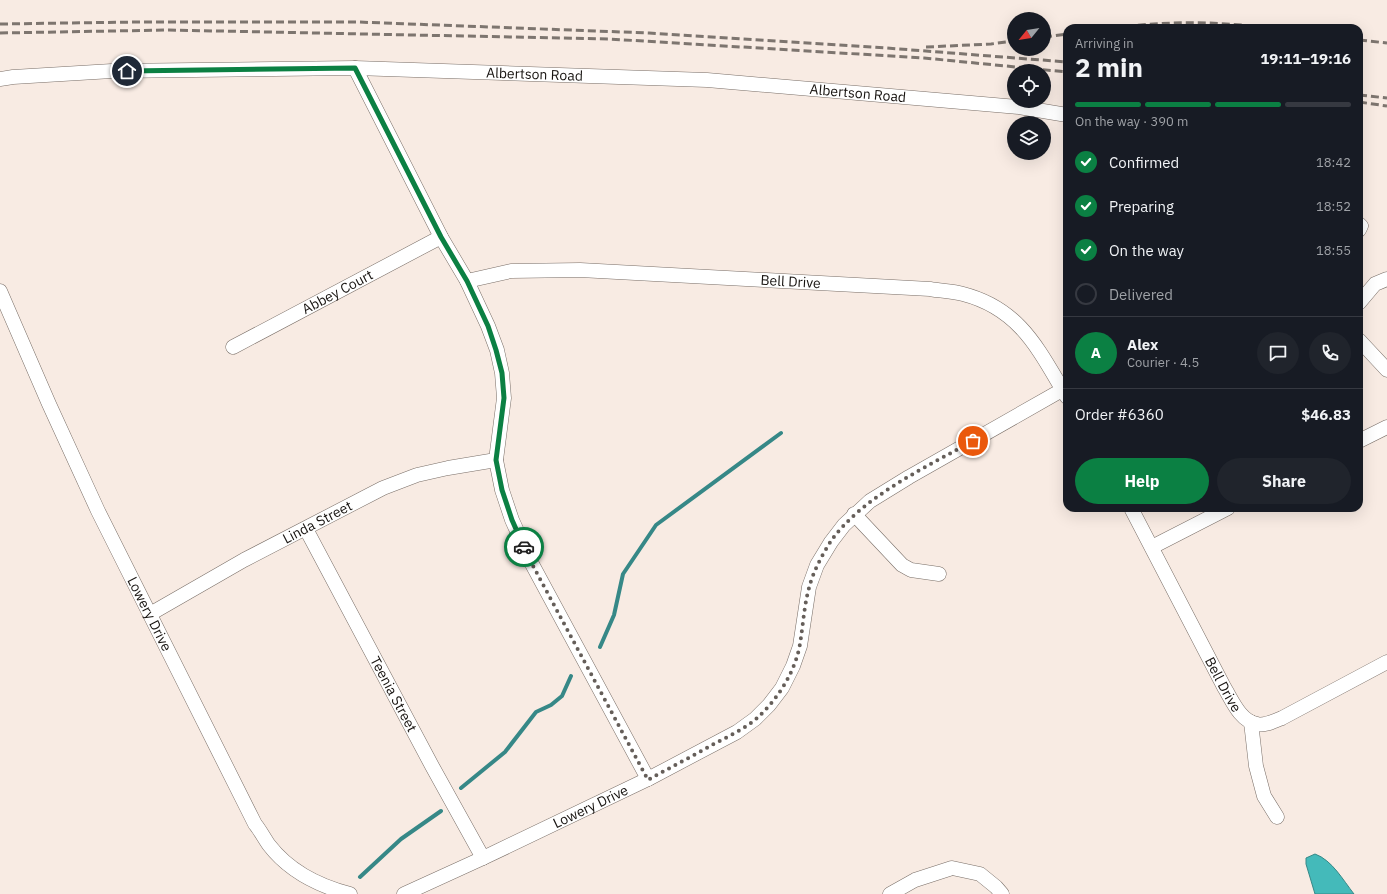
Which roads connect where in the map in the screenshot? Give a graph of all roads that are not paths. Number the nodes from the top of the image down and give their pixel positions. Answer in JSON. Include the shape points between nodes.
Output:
{"nodes":[{"id":1,"x":355,"y":68,"type":"junction"},
{"id":2,"x":0,"y":79,"type":"edge"},
{"id":3,"x":1063,"y":114,"type":"edge"},
{"id":4,"x":441,"y":237,"type":"junction"},
{"id":5,"x":1387,"y":278,"type":"edge"},
{"id":6,"x":467,"y":281,"type":"junction"},
{"id":7,"x":0,"y":291,"type":"edge"},
{"id":8,"x":1363,"y":298,"type":"edge"},
{"id":9,"x":1363,"y":344,"type":"edge"},
{"id":10,"x":233,"y":347,"type":"dead end"},
{"id":11,"x":1387,"y":370,"type":"edge"},
{"id":12,"x":1063,"y":391,"type":"edge"},
{"id":13,"x":1063,"y":395,"type":"edge"},
{"id":14,"x":1387,"y":426,"type":"edge"},
{"id":15,"x":1363,"y":439,"type":"edge"},
{"id":16,"x":496,"y":460,"type":"junction"},
{"id":17,"x":1133,"y":512,"type":"edge"},
{"id":18,"x":1220,"y":512,"type":"edge"},
{"id":19,"x":854,"y":514,"type":"junction"},
{"id":20,"x":306,"y":529,"type":"junction"},
{"id":21,"x":1152,"y":547,"type":"junction"},
{"id":22,"x":939,"y":574,"type":"dead end"},
{"id":23,"x":150,"y":614,"type":"junction"},
{"id":24,"x":1387,"y":662,"type":"edge"},
{"id":25,"x":1251,"y":722,"type":"junction"},
{"id":26,"x":648,"y":780,"type":"junction"},
{"id":27,"x":1277,"y":817,"type":"dead end"},
{"id":28,"x":483,"y":858,"type":"junction"},
{"id":29,"x":350,"y":894,"type":"edge"},
{"id":30,"x":404,"y":894,"type":"edge"},
{"id":31,"x":890,"y":894,"type":"edge"},
{"id":32,"x":1002,"y":894,"type":"edge"}],
"edges":[{"from":1,"to":2,"type":"street","name":"Albertson Road","via":[[112,71]]},
{"from":1,"to":3,"type":"street","name":"Albertson Road","via":[[707,80],[1019,107]]},
{"from":1,"to":4,"type":"street"},
{"from":4,"to":6,"type":"street"},
{"from":4,"to":10,"type":"street","name":"Abbey Court"},
{"from":5,"to":8,"type":"street","via":[[1375,284]]},
{"from":6,"to":12,"type":"street","name":"Bell Drive","via":[[511,271],[580,270],[930,289],[963,294],[997,308],[1026,332]]},
{"from":6,"to":16,"type":"street","via":[[488,326],[502,373],[504,398]]},
{"from":7,"to":23,"type":"street","name":"Lowery Drive","via":[[95,504]]},
{"from":9,"to":11,"type":"street"},
{"from":13,"to":19,"type":"street","name":"Lowery Drive","via":[[909,477]]},
{"from":14,"to":15,"type":"street"},
{"from":16,"to":20,"type":"street","name":"Linda Street","via":[[417,475],[383,488]]},
{"from":16,"to":26,"type":"street","via":[[512,520],[532,564]]},
{"from":17,"to":21,"type":"street","name":"Bell Drive"},
{"from":18,"to":21,"type":"street"},
{"from":19,"to":22,"type":"street","via":[[902,565],[911,570]]},
{"from":19,"to":26,"type":"street","name":"Lowery Drive","via":[[831,542],[817,565],[809,587],[800,646],[782,688],[769,706],[737,732]]},
{"from":20,"to":23,"type":"street","name":"Linda Street","via":[[244,560]]},
{"from":20,"to":28,"type":"street","name":"Teenia Street"},
{"from":21,"to":25,"type":"street","name":"Bell Drive","via":[[1236,707]]},
{"from":23,"to":29,"type":"street","name":"Lowery Drive","via":[[268,844],[278,856],[302,874],[329,888]]},
{"from":24,"to":25,"type":"street","name":"Bell Drive","via":[[1271,723],[1258,725]]},
{"from":25,"to":27,"type":"street","via":[[1256,766],[1264,796]]},
{"from":26,"to":28,"type":"street","name":"Lowery Drive"},
{"from":28,"to":30,"type":"street","name":"Lowery Drive"},
{"from":31,"to":32,"type":"street","via":[[915,880],[952,868],[980,874]]}]}
